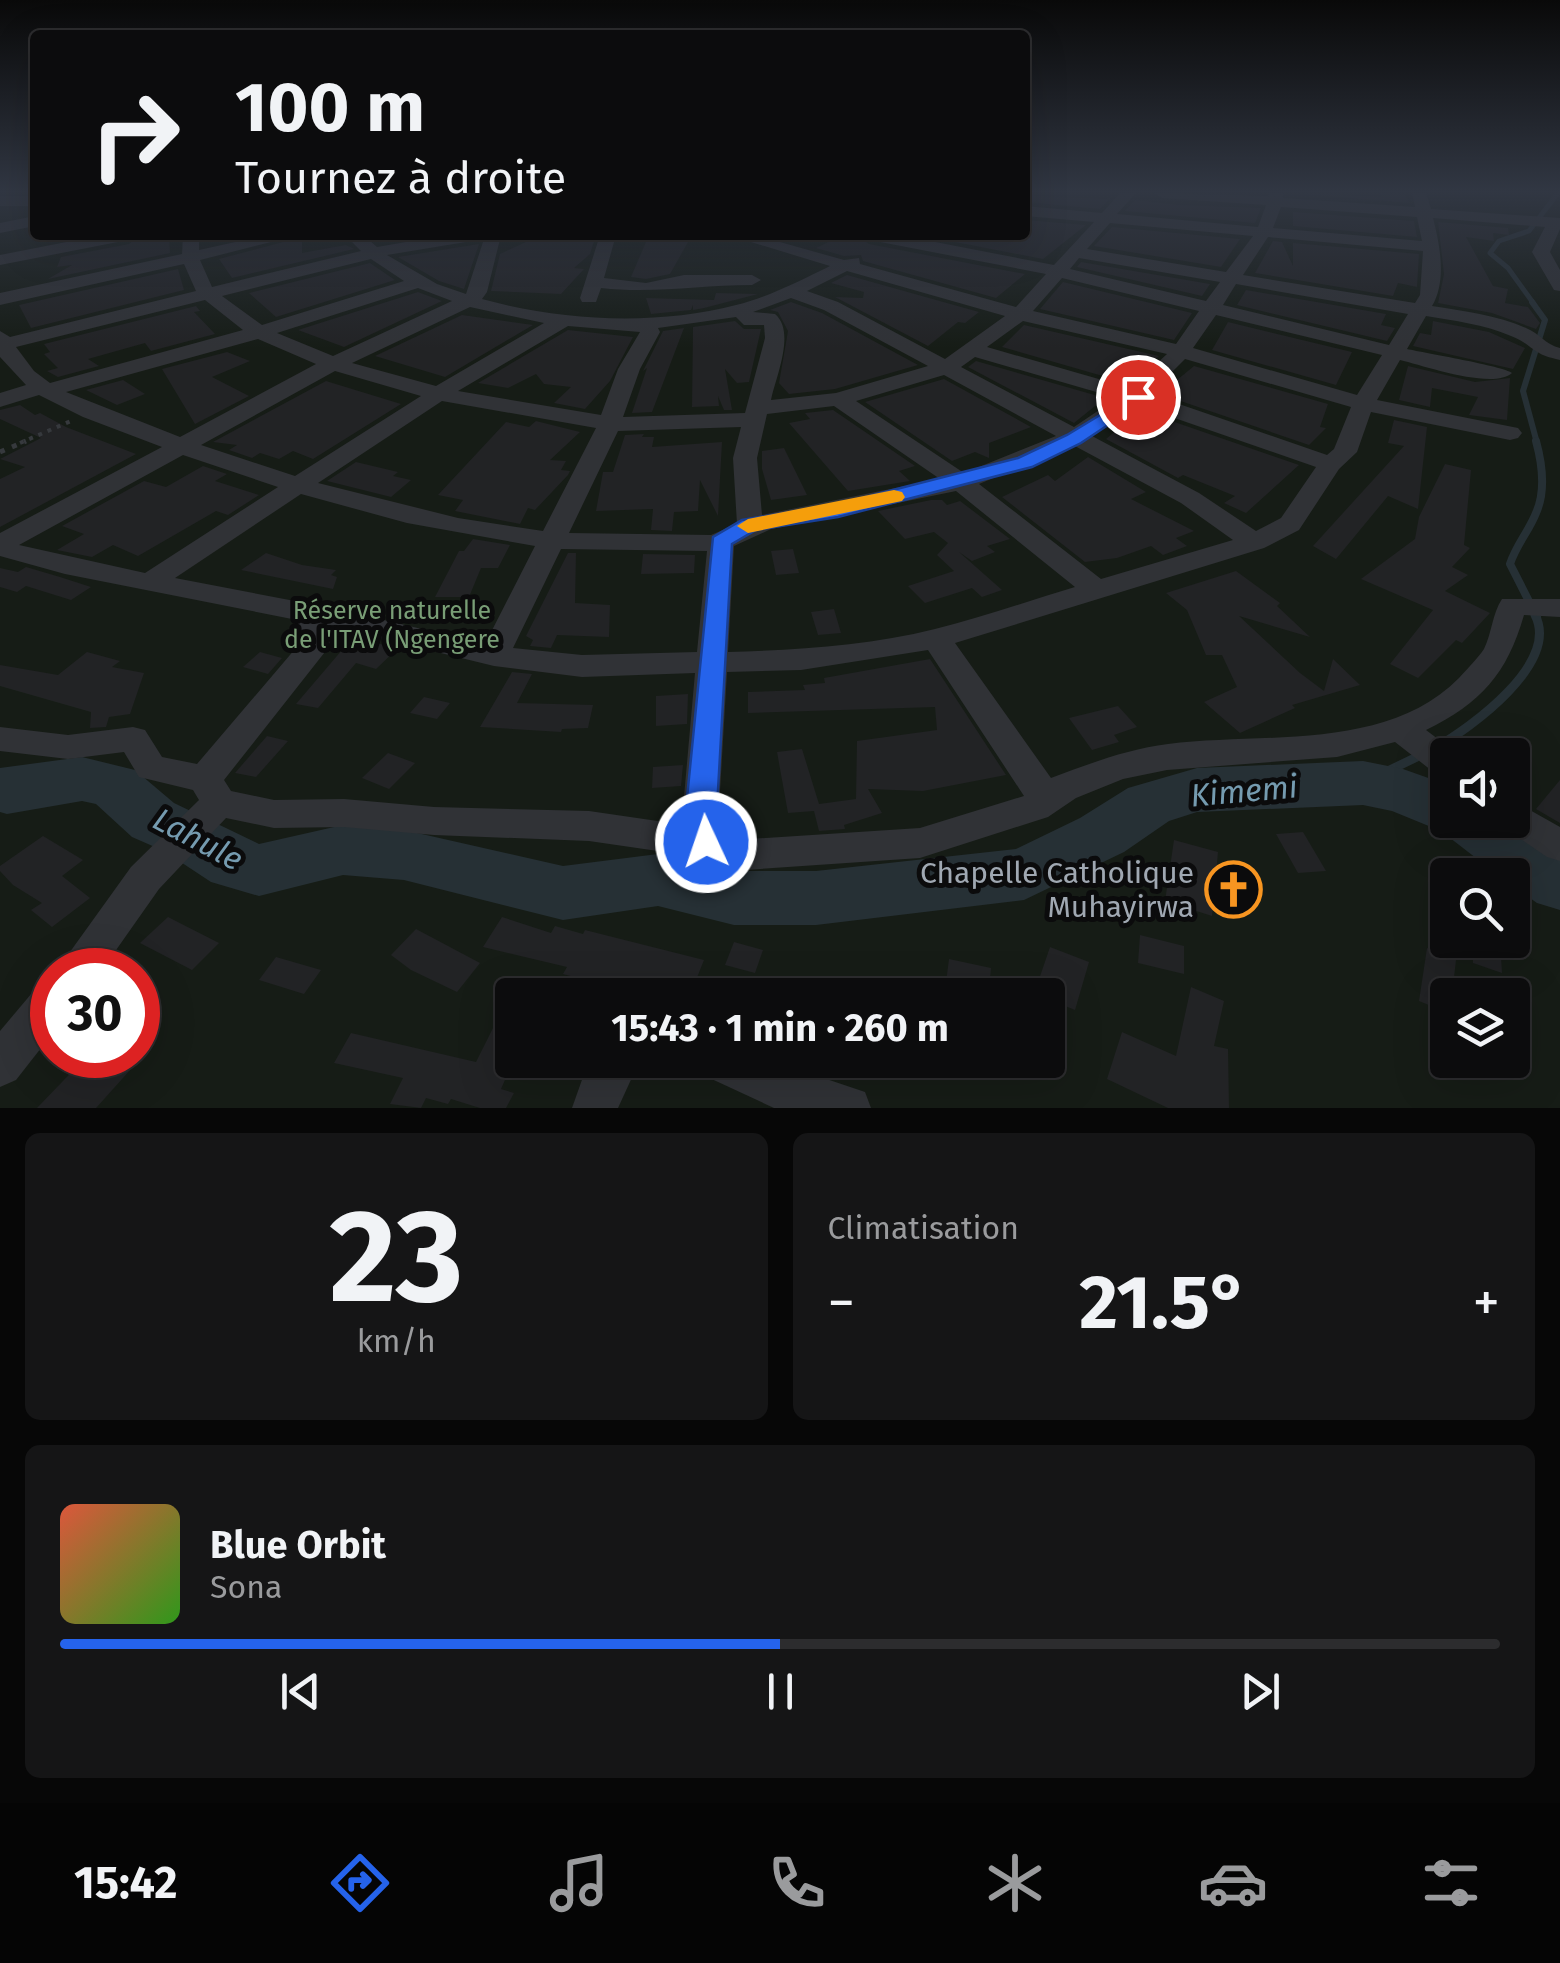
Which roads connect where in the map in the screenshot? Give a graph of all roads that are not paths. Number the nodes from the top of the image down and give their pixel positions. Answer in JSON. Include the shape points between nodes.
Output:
{"nodes":[{"id":1,"x":29,"y":245,"type":"edge"},
{"id":2,"x":78,"y":245,"type":"edge"},
{"id":3,"x":361,"y":245,"type":"edge"},
{"id":4,"x":427,"y":245,"type":"edge"},
{"id":5,"x":490,"y":245,"type":"edge"},
{"id":6,"x":606,"y":245,"type":"edge"},
{"id":7,"x":739,"y":245,"type":"edge"},
{"id":8,"x":772,"y":245,"type":"edge"},
{"id":9,"x":891,"y":245,"type":"edge"},
{"id":10,"x":938,"y":245,"type":"edge"},
{"id":11,"x":1080,"y":245,"type":"edge"},
{"id":12,"x":1256,"y":245,"type":"edge"},
{"id":13,"x":1398,"y":245,"type":"edge"},
{"id":14,"x":1431,"y":245,"type":"edge"},
{"id":15,"x":1544,"y":245,"type":"edge"},
{"id":16,"x":190,"y":246,"type":"edge"},
{"id":17,"x":1432,"y":248,"type":"junction"},
{"id":18,"x":1074,"y":252,"type":"junction"},
{"id":19,"x":370,"y":255,"type":"junction"},
{"id":20,"x":19,"y":256,"type":"junction"},
{"id":21,"x":0,"y":260,"type":"edge"},
{"id":22,"x":847,"y":265,"type":"junction"},
{"id":23,"x":1555,"y":268,"type":"edge"},
{"id":24,"x":1057,"y":273,"type":"junction"},
{"id":25,"x":0,"y":278,"type":"edge"},
{"id":26,"x":1230,"y":278,"type":"junction"},
{"id":27,"x":752,"y":280,"type":"junction"},
{"id":28,"x":419,"y":282,"type":"junction"},
{"id":29,"x":596,"y":282,"type":"junction"},
{"id":30,"x":1560,"y":286,"type":"edge"},
{"id":31,"x":207,"y":294,"type":"junction"},
{"id":32,"x":782,"y":295,"type":"junction"},
{"id":33,"x":0,"y":300,"type":"edge"},
{"id":34,"x":470,"y":300,"type":"junction"},
{"id":35,"x":1212,"y":309,"type":"junction"},
{"id":36,"x":740,"y":310,"type":"junction"},
{"id":37,"x":1421,"y":310,"type":"junction"},
{"id":38,"x":1020,"y":314,"type":"junction"},
{"id":39,"x":570,"y":322,"type":"junction"},
{"id":40,"x":647,"y":326,"type":"junction"},
{"id":41,"x":260,"y":332,"type":"junction"},
{"id":42,"x":1,"y":342,"type":"edge"},
{"id":43,"x":974,"y":350,"type":"junction"},
{"id":44,"x":1184,"y":352,"type":"junction"},
{"id":45,"x":1397,"y":353,"type":"junction"},
{"id":46,"x":1552,"y":353,"type":"edge"},
{"id":47,"x":333,"y":364,"type":"junction"},
{"id":48,"x":947,"y":367,"type":"junction"},
{"id":49,"x":1502,"y":373,"type":"dead end"},
{"id":50,"x":45,"y":388,"type":"junction"},
{"id":51,"x":438,"y":394,"type":"junction"},
{"id":52,"x":1138,"y":397,"type":"junction"},
{"id":53,"x":838,"y":399,"type":"junction"},
{"id":54,"x":0,"y":400,"type":"edge"},
{"id":55,"x":1364,"y":404,"type":"junction"},
{"id":56,"x":756,"y":413,"type":"junction"},
{"id":57,"x":610,"y":423,"type":"junction"},
{"id":58,"x":1510,"y":433,"type":"dead end"},
{"id":59,"x":1074,"y":439,"type":"junction"},
{"id":60,"x":180,"y":445,"type":"junction"},
{"id":61,"x":1330,"y":464,"type":"junction"},
{"id":62,"x":958,"y":480,"type":"junction"},
{"id":63,"x":301,"y":483,"type":"junction"},
{"id":64,"x":750,"y":525,"type":"junction"},
{"id":65,"x":552,"y":540,"type":"junction"},
{"id":66,"x":721,"y":541,"type":"junction"},
{"id":67,"x":1254,"y":542,"type":"junction"},
{"id":68,"x":0,"y":546,"type":"edge"},
{"id":69,"x":148,"y":583,"type":"junction"},
{"id":70,"x":1097,"y":590,"type":"junction"},
{"id":71,"x":1559,"y":608,"type":"edge"},
{"id":72,"x":319,"y":615,"type":"junction"},
{"id":73,"x":936,"y":639,"type":"junction"},
{"id":74,"x":494,"y":656,"type":"junction"},
{"id":75,"x":713,"y":662,"type":"junction"},
{"id":76,"x":1400,"y":728,"type":"junction"},
{"id":77,"x":0,"y":739,"type":"edge"},
{"id":78,"x":1430,"y":751,"type":"edge"},
{"id":79,"x":212,"y":791,"type":"junction"},
{"id":80,"x":1046,"y":799,"type":"junction"},
{"id":81,"x":1530,"y":826,"type":"edge"},
{"id":82,"x":706,"y":842,"type":"junction"},
{"id":83,"x":1560,"y":846,"type":"edge"},
{"id":84,"x":94,"y":948,"type":"edge"},
{"id":85,"x":30,"y":1028,"type":"edge"},
{"id":86,"x":0,"y":1066,"type":"edge"},
{"id":87,"x":604,"y":1078,"type":"edge"},
{"id":88,"x":759,"y":1078,"type":"edge"},
{"id":89,"x":596,"y":1108,"type":"edge"},
{"id":90,"x":848,"y":1108,"type":"edge"}],
"edges":[{"from":1,"to":20,"type":"street"},
{"from":2,"to":20,"type":"street"},
{"from":3,"to":19,"type":"street"},
{"from":4,"to":19,"type":"street"},
{"from":5,"to":34,"type":"street"},
{"from":6,"to":29,"type":"street"},
{"from":7,"to":27,"type":"street"},
{"from":8,"to":22,"type":"street"},
{"from":9,"to":22,"type":"street"},
{"from":10,"to":24,"type":"street"},
{"from":11,"to":18,"type":"street"},
{"from":12,"to":26,"type":"street"},
{"from":13,"to":17,"type":"street"},
{"from":14,"to":17,"type":"street"},
{"from":15,"to":23,"type":"street","via":[[1541,252]]},
{"from":16,"to":31,"type":"street","via":[[194,276]]},
{"from":16,"to":33,"type":"street"},
{"from":17,"to":37,"type":"street","via":[[1429,295]]},
{"from":18,"to":24,"type":"street"},
{"from":18,"to":26,"type":"street"},
{"from":19,"to":28,"type":"street"},
{"from":19,"to":31,"type":"street"},
{"from":20,"to":21,"type":"street"},
{"from":20,"to":25,"type":"street"},
{"from":22,"to":32,"type":"street"},
{"from":22,"to":38,"type":"street"},
{"from":23,"to":30,"type":"street"},
{"from":24,"to":35,"type":"street"},
{"from":24,"to":38,"type":"street"},
{"from":26,"to":35,"type":"street"},
{"from":26,"to":37,"type":"street"},
{"from":27,"to":29,"type":"street","via":[[684,280],[646,288]]},
{"from":27,"to":32,"type":"street"},
{"from":28,"to":34,"type":"street"},
{"from":28,"to":41,"type":"street"},
{"from":29,"to":39,"type":"street"},
{"from":31,"to":41,"type":"street"},
{"from":31,"to":42,"type":"street"},
{"from":32,"to":36,"type":"street"},
{"from":32,"to":48,"type":"street","via":[[832,306]]},
{"from":34,"to":39,"type":"street"},
{"from":34,"to":47,"type":"street"},
{"from":35,"to":44,"type":"street"},
{"from":35,"to":45,"type":"street"},
{"from":36,"to":40,"type":"street"},
{"from":36,"to":56,"type":"street","via":[[751,321],[774,323],[775,345]]},
{"from":37,"to":45,"type":"street"},
{"from":37,"to":46,"type":"street","via":[[1523,333]]},
{"from":38,"to":43,"type":"street"},
{"from":38,"to":44,"type":"street"},
{"from":39,"to":40,"type":"street"},
{"from":39,"to":51,"type":"street"},
{"from":40,"to":57,"type":"street"},
{"from":41,"to":47,"type":"street"},
{"from":41,"to":50,"type":"street"},
{"from":42,"to":50,"type":"street","via":[[10,362]]},
{"from":43,"to":48,"type":"street"},
{"from":43,"to":52,"type":"street"},
{"from":44,"to":52,"type":"street"},
{"from":44,"to":55,"type":"street"},
{"from":45,"to":49,"type":"street"},
{"from":45,"to":55,"type":"street"},
{"from":47,"to":51,"type":"street"},
{"from":47,"to":60,"type":"street"},
{"from":48,"to":53,"type":"street"},
{"from":48,"to":59,"type":"street"},
{"from":50,"to":54,"type":"street"},
{"from":50,"to":60,"type":"street"},
{"from":51,"to":57,"type":"street"},
{"from":51,"to":63,"type":"street"},
{"from":52,"to":59,"type":"street"},
{"from":52,"to":61,"type":"street"},
{"from":53,"to":56,"type":"street"},
{"from":53,"to":62,"type":"street"},
{"from":55,"to":58,"type":"street"},
{"from":55,"to":61,"type":"street","via":[[1345,452]]},
{"from":56,"to":57,"type":"street","via":[[698,424]]},
{"from":56,"to":64,"type":"street","via":[[745,458]]},
{"from":57,"to":65,"type":"street"},
{"from":59,"to":62,"type":"street","via":[[1025,463]]},
{"from":59,"to":67,"type":"street","via":[[1190,498]]},
{"from":60,"to":63,"type":"street"},
{"from":60,"to":68,"type":"street"},
{"from":61,"to":67,"type":"street","via":[[1290,524]]},
{"from":62,"to":64,"type":"street"},
{"from":62,"to":70,"type":"street"},
{"from":63,"to":65,"type":"street","via":[[450,523]]},
{"from":63,"to":69,"type":"street"},
{"from":64,"to":66,"type":"street"},
{"from":65,"to":66,"type":"street"},
{"from":65,"to":74,"type":"street"},
{"from":66,"to":75,"type":"street"},
{"from":67,"to":70,"type":"street"},
{"from":68,"to":69,"type":"street"},
{"from":69,"to":72,"type":"street"},
{"from":70,"to":73,"type":"street"},
{"from":71,"to":76,"type":"street","via":[[1512,605],[1498,652],[1468,688]]},
{"from":72,"to":74,"type":"street"},
{"from":72,"to":79,"type":"street","via":[[308,624],[317,644]]},
{"from":73,"to":75,"type":"street","via":[[834,656]]},
{"from":73,"to":80,"type":"street"},
{"from":74,"to":75,"type":"street","via":[[582,666]]},
{"from":75,"to":82,"type":"street","via":[[702,808]]},
{"from":76,"to":78,"type":"street"},
{"from":76,"to":80,"type":"street","via":[[1337,745],[1167,756],[1117,767]]},
{"from":77,"to":79,"type":"street","via":[[68,747],[133,739],[151,768]]},
{"from":79,"to":82,"type":"street","via":[[274,814],[589,826]]},
{"from":79,"to":84,"type":"street"},
{"from":80,"to":82,"type":"street","via":[[920,843],[731,856]]},
{"from":81,"to":83,"type":"street"},
{"from":85,"to":86,"type":"street"},
{"from":87,"to":89,"type":"street"},
{"from":88,"to":90,"type":"street"}]}
